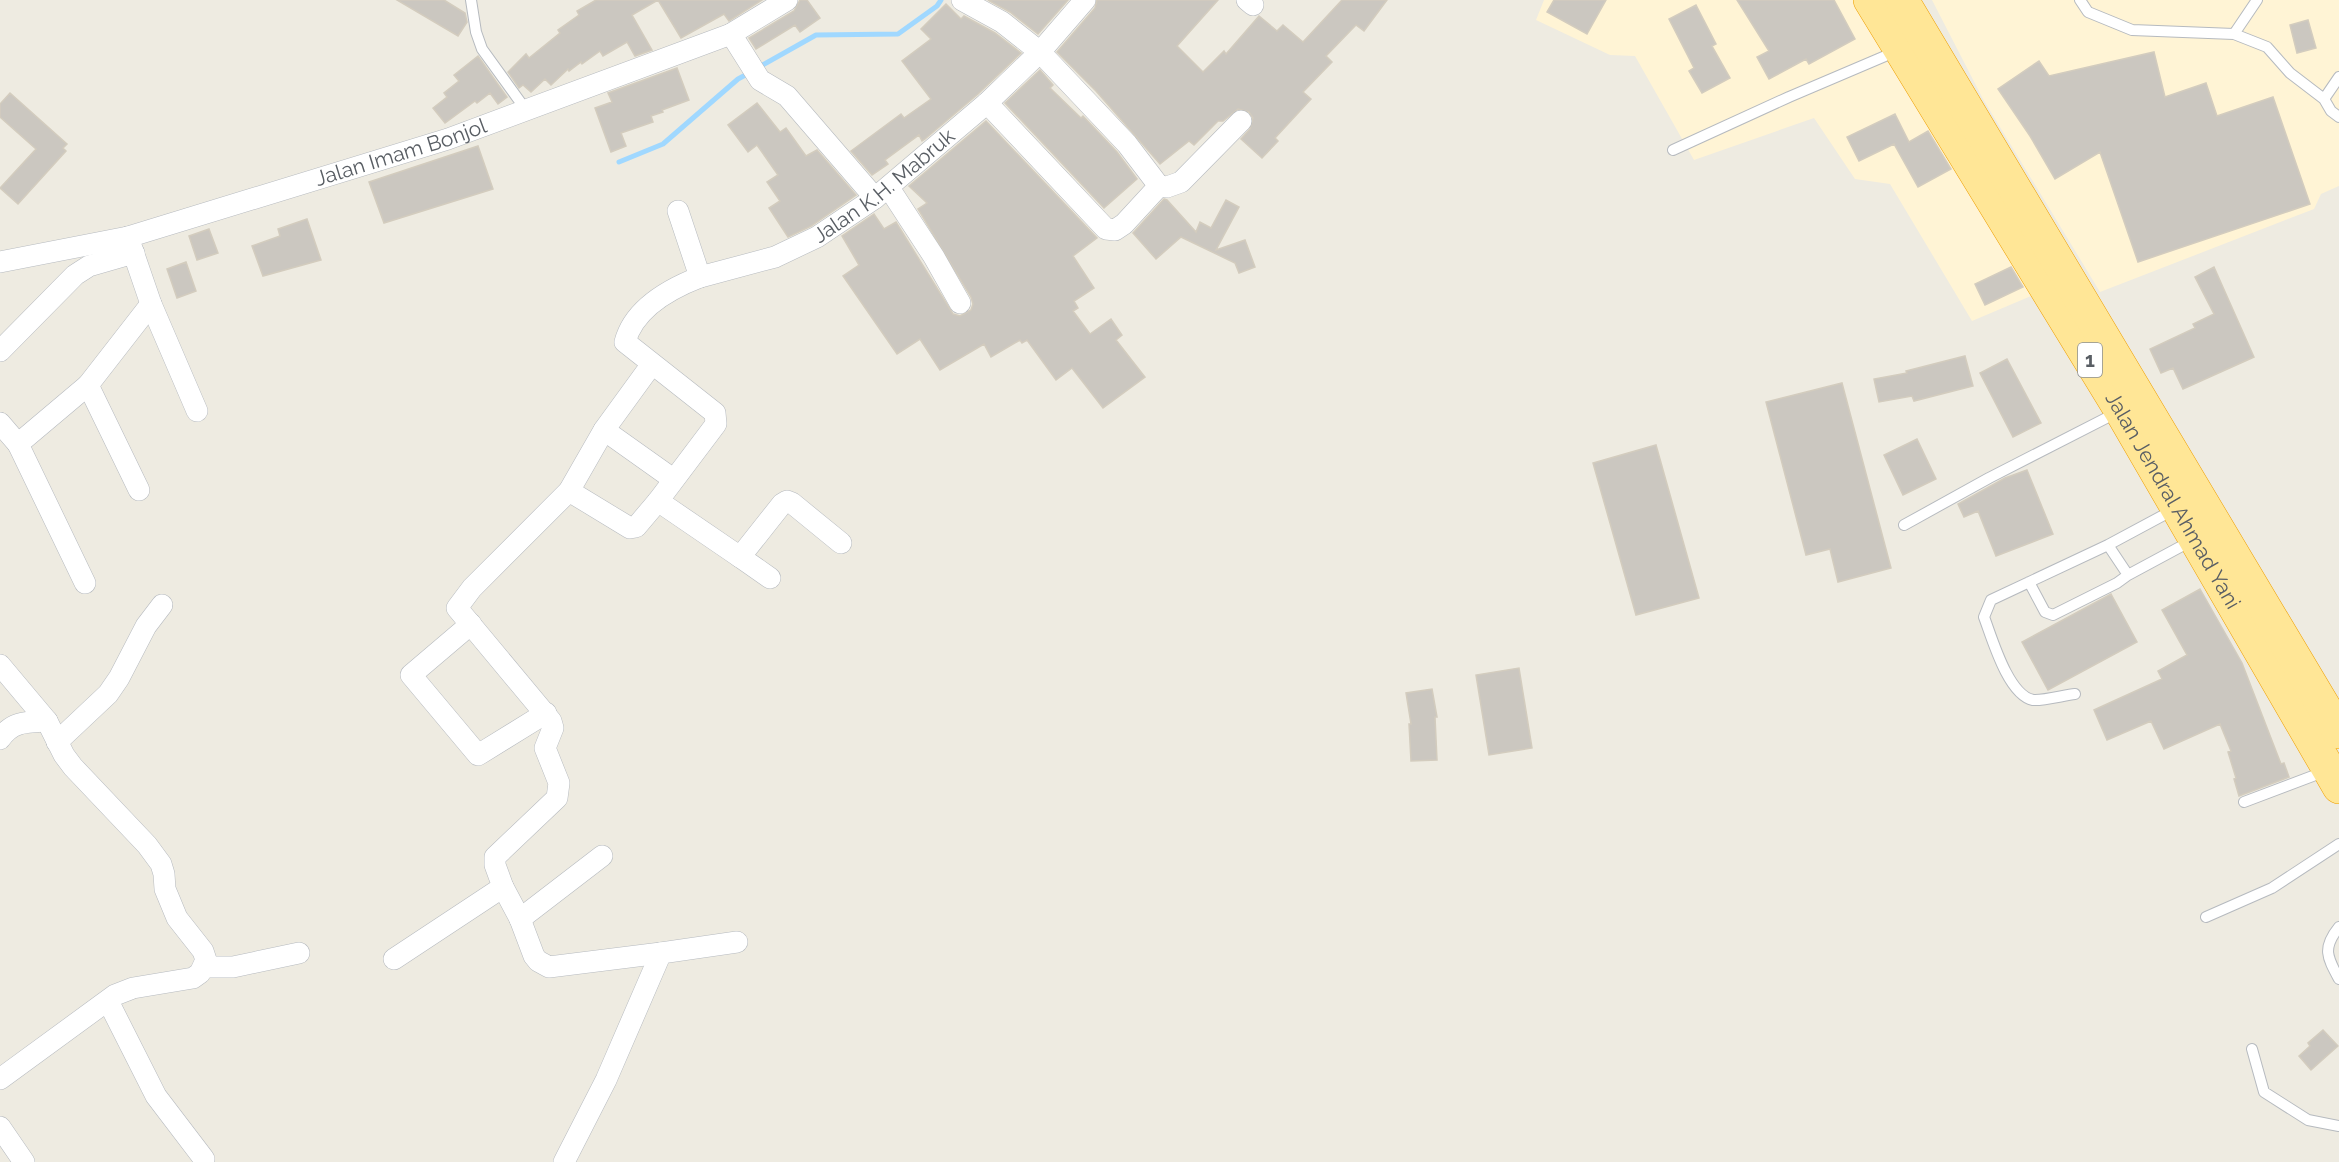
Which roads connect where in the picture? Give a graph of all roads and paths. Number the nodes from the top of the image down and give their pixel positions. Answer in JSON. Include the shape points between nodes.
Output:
{"nodes":[{"id":1,"x":471,"y":0,"type":"edge"},
{"id":2,"x":787,"y":0,"type":"edge"},
{"id":3,"x":962,"y":0,"type":"edge"},
{"id":4,"x":1085,"y":0,"type":"edge"},
{"id":5,"x":1870,"y":0,"type":"edge"},
{"id":6,"x":1902,"y":0,"type":"edge"},
{"id":7,"x":2080,"y":0,"type":"edge"},
{"id":8,"x":2257,"y":0,"type":"edge"},
{"id":9,"x":731,"y":34,"type":"junction"},
{"id":10,"x":2234,"y":34,"type":"junction"},
{"id":11,"x":1900,"y":50,"type":"junction"},
{"id":12,"x":1040,"y":52,"type":"junction"},
{"id":13,"x":2339,"y":77,"type":"edge"},
{"id":14,"x":2324,"y":99,"type":"junction"},
{"id":15,"x":987,"y":103,"type":"junction"},
{"id":16,"x":526,"y":110,"type":"junction"},
{"id":17,"x":2339,"y":117,"type":"edge"},
{"id":18,"x":1241,"y":121,"type":"dead end"},
{"id":19,"x":1673,"y":150,"type":"dead end"},
{"id":20,"x":1159,"y":186,"type":"junction"},
{"id":21,"x":882,"y":193,"type":"junction"},
{"id":22,"x":678,"y":211,"type":"dead end"},
{"id":23,"x":131,"y":245,"type":"junction"},
{"id":24,"x":0,"y":262,"type":"edge"},
{"id":25,"x":700,"y":277,"type":"junction"},
{"id":26,"x":960,"y":303,"type":"dead end"},
{"id":27,"x":150,"y":304,"type":"junction"},
{"id":28,"x":0,"y":351,"type":"edge"},
{"id":29,"x":652,"y":364,"type":"junction"},
{"id":30,"x":88,"y":385,"type":"junction"},
{"id":31,"x":197,"y":411,"type":"dead end"},
{"id":32,"x":2121,"y":411,"type":"junction"},
{"id":33,"x":0,"y":423,"type":"edge"},
{"id":34,"x":604,"y":430,"type":"junction"},
{"id":35,"x":18,"y":444,"type":"junction"},
{"id":36,"x":673,"y":479,"type":"junction"},
{"id":37,"x":139,"y":490,"type":"dead end"},
{"id":38,"x":569,"y":492,"type":"junction"},
{"id":39,"x":658,"y":501,"type":"junction"},
{"id":40,"x":2177,"y":507,"type":"junction"},
{"id":41,"x":1904,"y":525,"type":"dead end"},
{"id":42,"x":2196,"y":538,"type":"junction"},
{"id":43,"x":842,"y":543,"type":"dead end"},
{"id":44,"x":2108,"y":545,"type":"junction"},
{"id":45,"x":740,"y":557,"type":"junction"},
{"id":46,"x":2128,"y":575,"type":"junction"},
{"id":47,"x":770,"y":578,"type":"dead end"},
{"id":48,"x":2029,"y":582,"type":"junction"},
{"id":49,"x":85,"y":583,"type":"dead end"},
{"id":50,"x":162,"y":605,"type":"dead end"},
{"id":51,"x":471,"y":624,"type":"junction"},
{"id":52,"x":0,"y":665,"type":"edge"},
{"id":53,"x":2075,"y":694,"type":"dead end"},
{"id":54,"x":546,"y":714,"type":"junction"},
{"id":55,"x":2323,"y":718,"type":"edge"},
{"id":56,"x":47,"y":721,"type":"junction"},
{"id":57,"x":0,"y":739,"type":"edge"},
{"id":58,"x":57,"y":742,"type":"junction"},
{"id":59,"x":2334,"y":778,"type":"edge"},
{"id":60,"x":2244,"y":802,"type":"dead end"},
{"id":61,"x":2339,"y":844,"type":"edge"},
{"id":62,"x":602,"y":856,"type":"dead end"},
{"id":63,"x":503,"y":887,"type":"junction"},
{"id":64,"x":2206,"y":917,"type":"dead end"},
{"id":65,"x":520,"y":919,"type":"junction"},
{"id":66,"x":2339,"y":927,"type":"edge"},
{"id":67,"x":737,"y":942,"type":"dead end"},
{"id":68,"x":299,"y":953,"type":"dead end"},
{"id":69,"x":662,"y":954,"type":"junction"},
{"id":70,"x":394,"y":959,"type":"dead end"},
{"id":71,"x":204,"y":967,"type":"junction"},
{"id":72,"x":2339,"y":979,"type":"edge"},
{"id":73,"x":108,"y":1001,"type":"junction"},
{"id":74,"x":2252,"y":1049,"type":"dead end"},
{"id":75,"x":0,"y":1079,"type":"edge"},
{"id":76,"x":2339,"y":1126,"type":"edge"},
{"id":77,"x":0,"y":1127,"type":"edge"},
{"id":78,"x":204,"y":1159,"type":"dead end"},
{"id":79,"x":24,"y":1162,"type":"edge"},
{"id":80,"x":564,"y":1162,"type":"edge"}],
"edges":[{"from":1,"to":16,"type":"lane","via":[[482,49]]},
{"from":2,"to":9,"type":"street","name":"Jalan Imam Bonjol"},
{"from":3,"to":12,"type":"street","via":[[1002,22]]},
{"from":4,"to":12,"type":"street","name":"Jalan K.H. Mabruk"},
{"from":5,"to":11,"type":"highway","name":"Jalan Jendral Ahmad Yani","number":"1"},
{"from":6,"to":55,"type":"highway","name":"Jalan Jendral Ahmad Yani","number":"1"},
{"from":7,"to":10,"type":"lane","via":[[2088,12],[2132,30]]},
{"from":8,"to":10,"type":"lane"},
{"from":9,"to":16,"type":"street","name":"Jalan Imam Bonjol"},
{"from":9,"to":21,"type":"street","via":[[755,74],[787,96]]},
{"from":10,"to":14,"type":"lane","via":[[2267,46],[2290,73]]},
{"from":11,"to":19,"type":"lane"},
{"from":11,"to":32,"type":"highway","name":"Jalan Jendral Ahmad Yani","number":"1"},
{"from":12,"to":15,"type":"street","name":"Jalan K.H. Mabruk"},
{"from":12,"to":20,"type":"street","via":[[1127,144]]},
{"from":13,"to":14,"type":"lane"},
{"from":14,"to":17,"type":"lane"},
{"from":15,"to":20,"type":"street","via":[[1106,229],[1115,230],[1124,224]]},
{"from":15,"to":21,"type":"street","name":"Jalan K.H. Mabruk"},
{"from":16,"to":23,"type":"street","name":"Jalan Imam Bonjol"},
{"from":18,"to":20,"type":"street","via":[[1181,182],[1167,188]]},
{"from":21,"to":25,"type":"street","name":"Jalan K.H. Mabruk","via":[[817,237],[775,257]]},
{"from":21,"to":26,"type":"street","via":[[934,257]]},
{"from":22,"to":25,"type":"street"},
{"from":23,"to":24,"type":"street","name":"Jalan Imam Bonjol"},
{"from":23,"to":27,"type":"street"},
{"from":23,"to":28,"type":"street","via":[[75,274]]},
{"from":25,"to":29,"type":"street","name":"Jalan K.H. Mabruk","via":[[665,294],[628,329],[625,342]]},
{"from":27,"to":30,"type":"street"},
{"from":27,"to":31,"type":"street"},
{"from":29,"to":34,"type":"street"},
{"from":29,"to":36,"type":"street","via":[[716,413],[717,418]]},
{"from":30,"to":35,"type":"street"},
{"from":30,"to":37,"type":"street"},
{"from":32,"to":40,"type":"highway","name":"Jalan Jendral Ahmad Yani","number":"1"},
{"from":32,"to":41,"type":"lane"},
{"from":33,"to":35,"type":"street"},
{"from":34,"to":36,"type":"street"},
{"from":34,"to":38,"type":"street"},
{"from":35,"to":49,"type":"street"},
{"from":36,"to":39,"type":"street"},
{"from":38,"to":39,"type":"street","via":[[633,528]]},
{"from":38,"to":51,"type":"street","via":[[463,598],[457,608]]},
{"from":39,"to":45,"type":"street"},
{"from":40,"to":42,"type":"highway","name":"Jalan Jendral Ahmad Yani","number":"1"},
{"from":40,"to":44,"type":"lane"},
{"from":42,"to":46,"type":"lane"},
{"from":42,"to":55,"type":"highway","name":"Jalan Jendral Ahmad Yani","number":"1"},
{"from":43,"to":45,"type":"street","via":[[787,501]]},
{"from":44,"to":46,"type":"lane"},
{"from":44,"to":48,"type":"lane"},
{"from":45,"to":47,"type":"street"},
{"from":46,"to":48,"type":"lane","via":[[2053,615],[2045,612]]},
{"from":48,"to":53,"type":"lane","via":[[1991,600],[1984,617],[1999,659],[2018,691],[2033,700]]},
{"from":50,"to":58,"type":"street","via":[[108,694]]},
{"from":51,"to":54,"type":"street"},
{"from":51,"to":54,"type":"street","via":[[411,675],[478,755]]},
{"from":52,"to":56,"type":"street"},
{"from":54,"to":63,"type":"street","via":[[553,728],[545,748],[559,783],[557,798],[495,857]]},
{"from":55,"to":59,"type":"highway","name":"Jalan Jendral Ahmad Yani","number":"1"},
{"from":56,"to":57,"type":"street","via":[[16,724]]},
{"from":56,"to":58,"type":"street"},
{"from":58,"to":71,"type":"street","via":[[73,767],[154,854],[177,918],[203,951]]},
{"from":59,"to":60,"type":"lane"},
{"from":61,"to":64,"type":"lane","via":[[2272,888]]},
{"from":62,"to":65,"type":"street"},
{"from":63,"to":65,"type":"street"},
{"from":63,"to":70,"type":"street"},
{"from":65,"to":69,"type":"street","via":[[537,961],[549,967]]},
{"from":66,"to":72,"type":"lane","via":[[2328,944],[2328,958]]},
{"from":67,"to":69,"type":"street"},
{"from":68,"to":71,"type":"street","via":[[233,967]]},
{"from":69,"to":80,"type":"street","via":[[606,1080]]},
{"from":71,"to":73,"type":"street","via":[[193,978],[133,988]]},
{"from":73,"to":75,"type":"street"},
{"from":73,"to":78,"type":"street","via":[[156,1096]]},
{"from":74,"to":76,"type":"lane","via":[[2264,1092],[2308,1120]]},
{"from":77,"to":79,"type":"street"}]}
